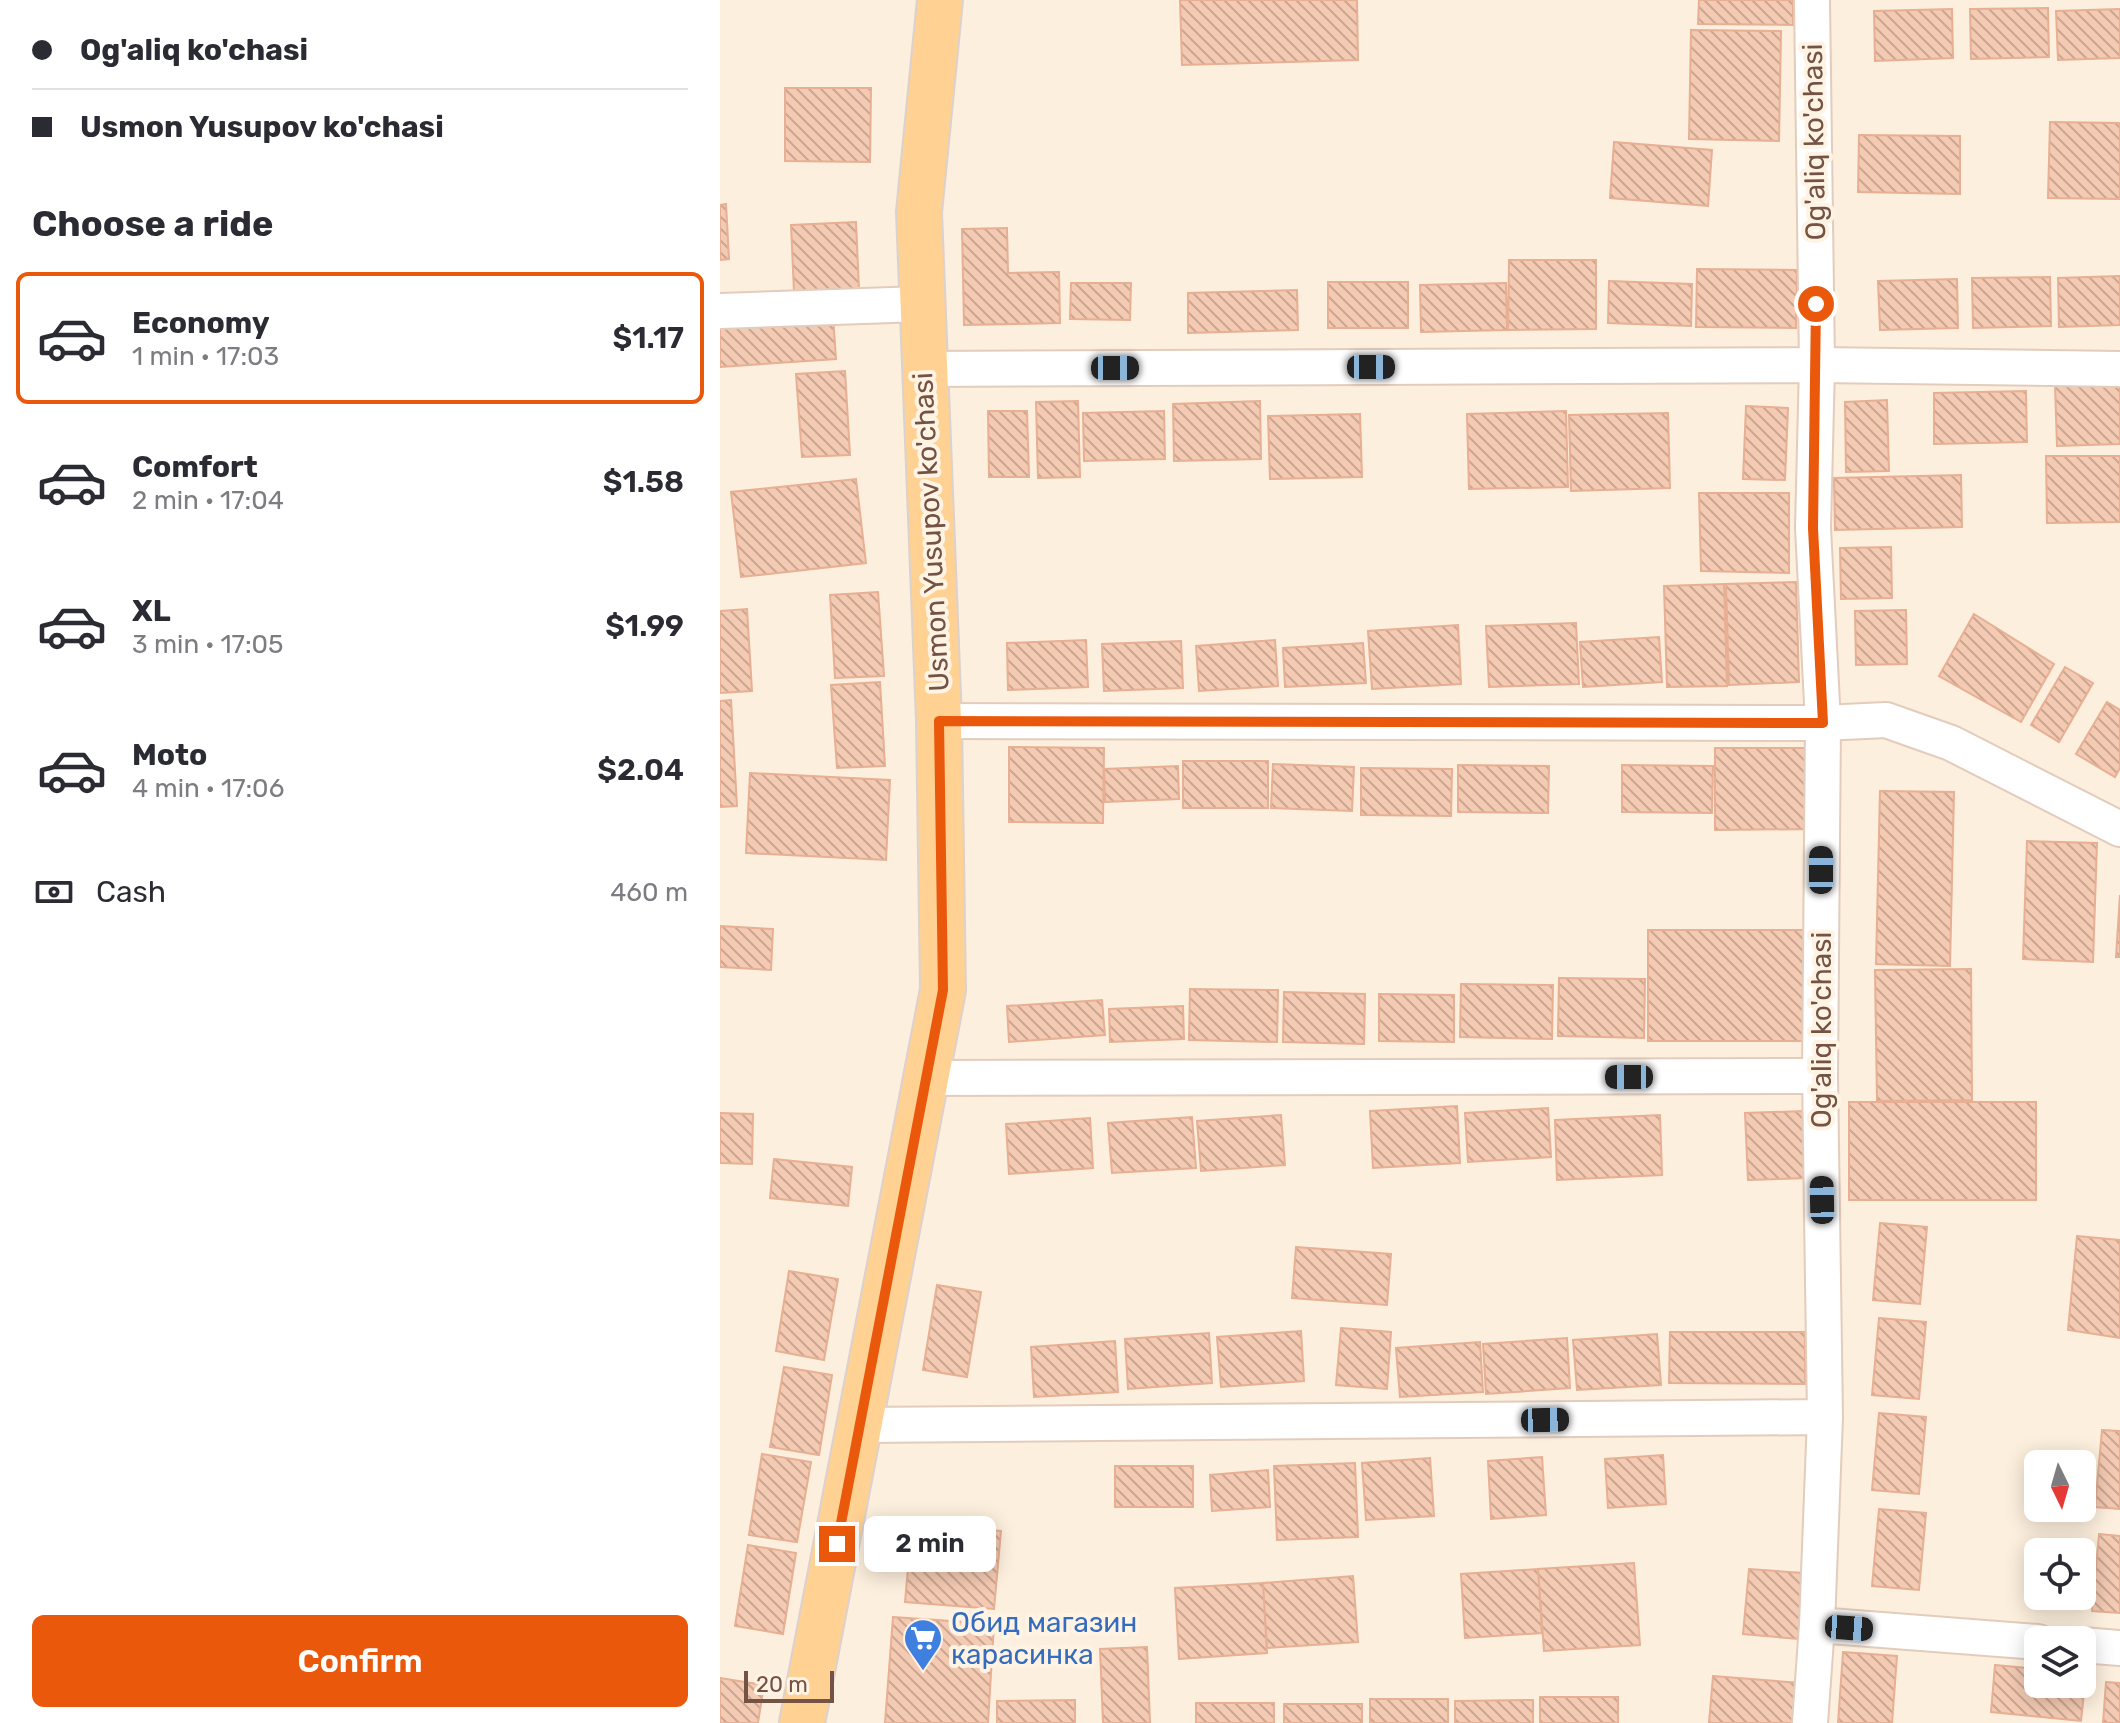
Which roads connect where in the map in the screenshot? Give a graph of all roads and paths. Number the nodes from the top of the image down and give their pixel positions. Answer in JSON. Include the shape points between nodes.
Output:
{"nodes":[{"id":1,"x":940,"y":0,"type":"edge"},
{"id":2,"x":1812,"y":0,"type":"edge"},
{"id":3,"x":921,"y":304,"type":"junction"},
{"id":4,"x":720,"y":311,"type":"edge"},
{"id":5,"x":1817,"y":365,"type":"junction"},
{"id":6,"x":924,"y":369,"type":"junction"},
{"id":7,"x":2120,"y":369,"type":"edge"},
{"id":8,"x":939,"y":721,"type":"junction"},
{"id":9,"x":1823,"y":723,"type":"junction"},
{"id":10,"x":2120,"y":829,"type":"edge"},
{"id":11,"x":1820,"y":1076,"type":"junction"},
{"id":12,"x":927,"y":1078,"type":"junction"},
{"id":13,"x":1825,"y":1417,"type":"junction"},
{"id":14,"x":860,"y":1425,"type":"junction"},
{"id":15,"x":1817,"y":1625,"type":"junction"},
{"id":16,"x":2024,"y":1641,"type":"edge"},
{"id":17,"x":2096,"y":1646,"type":"edge"},
{"id":18,"x":2120,"y":1648,"type":"edge"},
{"id":19,"x":802,"y":1723,"type":"edge"},
{"id":20,"x":1810,"y":1723,"type":"edge"}],
"edges":[{"from":1,"to":3,"type":"main road","name":"Usmon Yusupov ko'chasi","via":[[919,212]]},
{"from":2,"to":5,"type":"street","name":"Og'aliq ko'chasi"},
{"from":3,"to":4,"type":"street"},
{"from":3,"to":6,"type":"main road","name":"Usmon Yusupov ko'chasi"},
{"from":5,"to":6,"type":"street"},
{"from":5,"to":7,"type":"street"},
{"from":5,"to":9,"type":"street","name":"Og'aliq ko'chasi","via":[[1813,528]]},
{"from":6,"to":8,"type":"main road","name":"Usmon Yusupov ko'chasi"},
{"from":8,"to":9,"type":"street"},
{"from":8,"to":12,"type":"main road","name":"Usmon Yusupov ko'chasi","via":[[943,990]]},
{"from":9,"to":10,"type":"street","via":[[1886,720],[1951,743]]},
{"from":9,"to":11,"type":"street","name":"Og'aliq ko'chasi"},
{"from":11,"to":12,"type":"street"},
{"from":11,"to":13,"type":"street","name":"Og'aliq ko'chasi"},
{"from":12,"to":14,"type":"main road","name":"Usmon Yusupov ko'chasi"},
{"from":13,"to":14,"type":"street"},
{"from":13,"to":15,"type":"street","name":"Og'aliq ko'chasi"},
{"from":14,"to":19,"type":"main road","name":"Usmon Yusupov ko'chasi"},
{"from":15,"to":16,"type":"street"},
{"from":15,"to":20,"type":"street","name":"Og'aliq ko'chasi"},
{"from":17,"to":18,"type":"street"}]}
